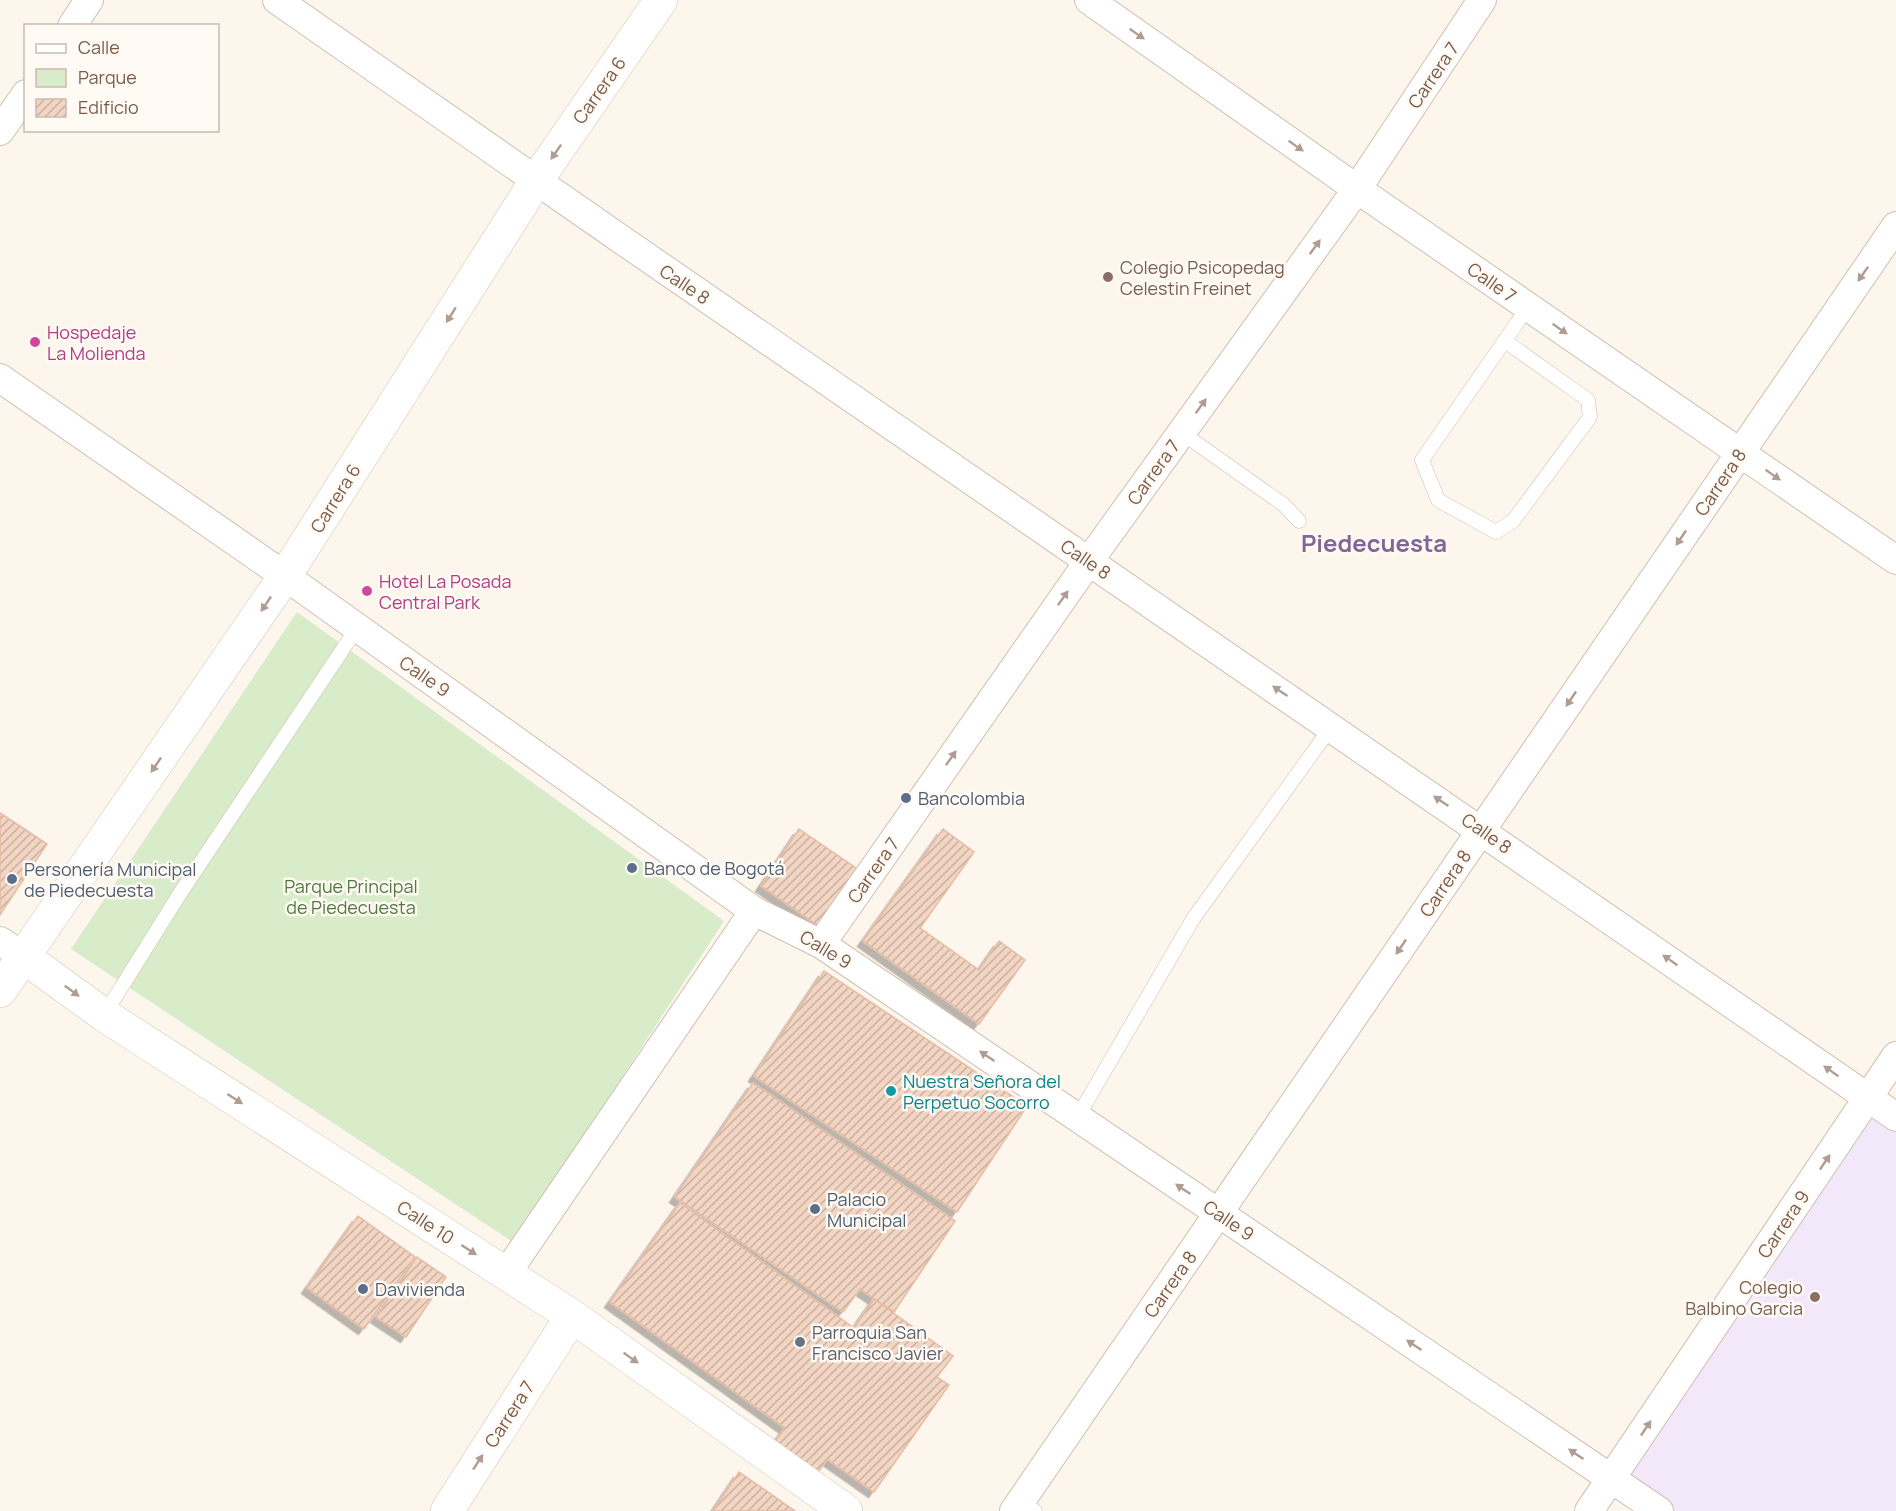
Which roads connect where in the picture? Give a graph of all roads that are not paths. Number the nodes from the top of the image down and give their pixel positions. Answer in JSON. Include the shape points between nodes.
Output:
{"nodes":[{"id":1,"x":89,"y":0,"type":"edge"},
{"id":2,"x":277,"y":0,"type":"edge"},
{"id":3,"x":661,"y":0,"type":"edge"},
{"id":4,"x":1089,"y":0,"type":"edge"},
{"id":5,"x":1482,"y":0,"type":"edge"},
{"id":6,"x":73,"y":24,"type":"edge"},
{"id":7,"x":24,"y":97,"type":"edge"},
{"id":8,"x":0,"y":131,"type":"edge"},
{"id":9,"x":536,"y":181,"type":"junction"},
{"id":10,"x":1357,"y":189,"type":"junction"},
{"id":11,"x":1896,"y":226,"type":"edge"},
{"id":12,"x":1528,"y":307,"type":"junction"},
{"id":13,"x":1505,"y":341,"type":"junction"},
{"id":14,"x":0,"y":378,"type":"edge"},
{"id":15,"x":1182,"y":432,"type":"junction"},
{"id":16,"x":1740,"y":453,"type":"junction"},
{"id":17,"x":1299,"y":521,"type":"dead end"},
{"id":18,"x":1089,"y":561,"type":"junction"},
{"id":19,"x":1896,"y":561,"type":"edge"},
{"id":20,"x":285,"y":576,"type":"junction"},
{"id":21,"x":357,"y":628,"type":"junction"},
{"id":22,"x":1332,"y":726,"type":"junction"},
{"id":23,"x":1482,"y":829,"type":"junction"},
{"id":24,"x":754,"y":911,"type":"junction"},
{"id":25,"x":821,"y":944,"type":"junction"},
{"id":26,"x":12,"y":949,"type":"edge"},
{"id":27,"x":0,"y":992,"type":"edge"},
{"id":28,"x":104,"y":1015,"type":"junction"},
{"id":29,"x":1896,"y":1056,"type":"edge"},
{"id":30,"x":1869,"y":1098,"type":"junction"},
{"id":31,"x":1896,"y":1117,"type":"edge"},
{"id":32,"x":1077,"y":1118,"type":"junction"},
{"id":33,"x":1219,"y":1214,"type":"junction"},
{"id":34,"x":506,"y":1274,"type":"junction"},
{"id":35,"x":572,"y":1316,"type":"junction"},
{"id":36,"x":1612,"y":1478,"type":"junction"},
{"id":37,"x":1023,"y":1508,"type":"edge"},
{"id":38,"x":447,"y":1511,"type":"edge"},
{"id":39,"x":846,"y":1511,"type":"edge"},
{"id":40,"x":1589,"y":1511,"type":"edge"},
{"id":41,"x":1659,"y":1511,"type":"edge"}],
"edges":[{"from":1,"to":6,"type":"street"},
{"from":2,"to":9,"type":"street","name":"Calle 8"},
{"from":3,"to":9,"type":"street","name":"Carrera 6","one_way":true},
{"from":4,"to":10,"type":"street","name":"Calle 7","one_way":true},
{"from":5,"to":10,"type":"street","name":"Carrera 7"},
{"from":7,"to":8,"type":"street"},
{"from":9,"to":18,"type":"street","name":"Calle 8"},
{"from":9,"to":20,"type":"street","name":"Carrera 6","one_way":true},
{"from":10,"to":12,"type":"street","name":"Calle 7"},
{"from":15,"to":10,"type":"street","name":"Carrera 7","one_way":true},
{"from":11,"to":16,"type":"street","name":"Carrera 8","one_way":true},
{"from":12,"to":13,"type":"lane"},
{"from":12,"to":16,"type":"street","name":"Calle 7","one_way":true},
{"from":13,"to":13,"type":"lane","via":[[1422,460],[1438,500],[1496,532],[1513,520],[1590,417],[1588,400]]},
{"from":14,"to":20,"type":"street","name":"Calle 9"},
{"from":15,"to":17,"type":"lane","via":[[1284,505]]},
{"from":15,"to":18,"type":"street","name":"Carrera 7"},
{"from":16,"to":19,"type":"street","name":"Calle 7","one_way":true},
{"from":16,"to":23,"type":"street","name":"Carrera 8","one_way":true},
{"from":22,"to":18,"type":"street","name":"Calle 8","one_way":true},
{"from":25,"to":18,"type":"street","name":"Carrera 7","one_way":true},
{"from":20,"to":21,"type":"street","name":"Calle 9"},
{"from":20,"to":26,"type":"street","name":"Carrera 6","one_way":true},
{"from":21,"to":24,"type":"street","name":"Calle 9"},
{"from":21,"to":28,"type":"lane"},
{"from":23,"to":22,"type":"street","name":"Calle 8","one_way":true},
{"from":22,"to":32,"type":"lane","via":[[1193,919]]},
{"from":30,"to":23,"type":"street","name":"Calle 8","one_way":true},
{"from":23,"to":33,"type":"street","name":"Carrera 8","one_way":true},
{"from":24,"to":25,"type":"street","name":"Calle 9"},
{"from":24,"to":34,"type":"street"},
{"from":32,"to":25,"type":"street","name":"Calle 9","one_way":true},
{"from":26,"to":27,"type":"street","name":"Carrera 6"},
{"from":26,"to":28,"type":"street","name":"Calle 10","one_way":true},
{"from":28,"to":34,"type":"street","name":"Calle 10","one_way":true},
{"from":29,"to":30,"type":"street","name":"Carrera 9"},
{"from":30,"to":31,"type":"street","name":"Calle 8"},
{"from":36,"to":30,"type":"street","name":"Carrera 9","one_way":true},
{"from":33,"to":32,"type":"street","name":"Calle 9","one_way":true},
{"from":36,"to":33,"type":"street","name":"Calle 9","one_way":true},
{"from":33,"to":37,"type":"street","name":"Carrera 8"},
{"from":34,"to":35,"type":"street","name":"Calle 10"},
{"from":38,"to":35,"type":"street","name":"Carrera 7","one_way":true},
{"from":35,"to":39,"type":"street","name":"Calle 10","one_way":true},
{"from":36,"to":40,"type":"street","name":"Carrera 9"},
{"from":36,"to":41,"type":"street","name":"Calle 9"}]}
